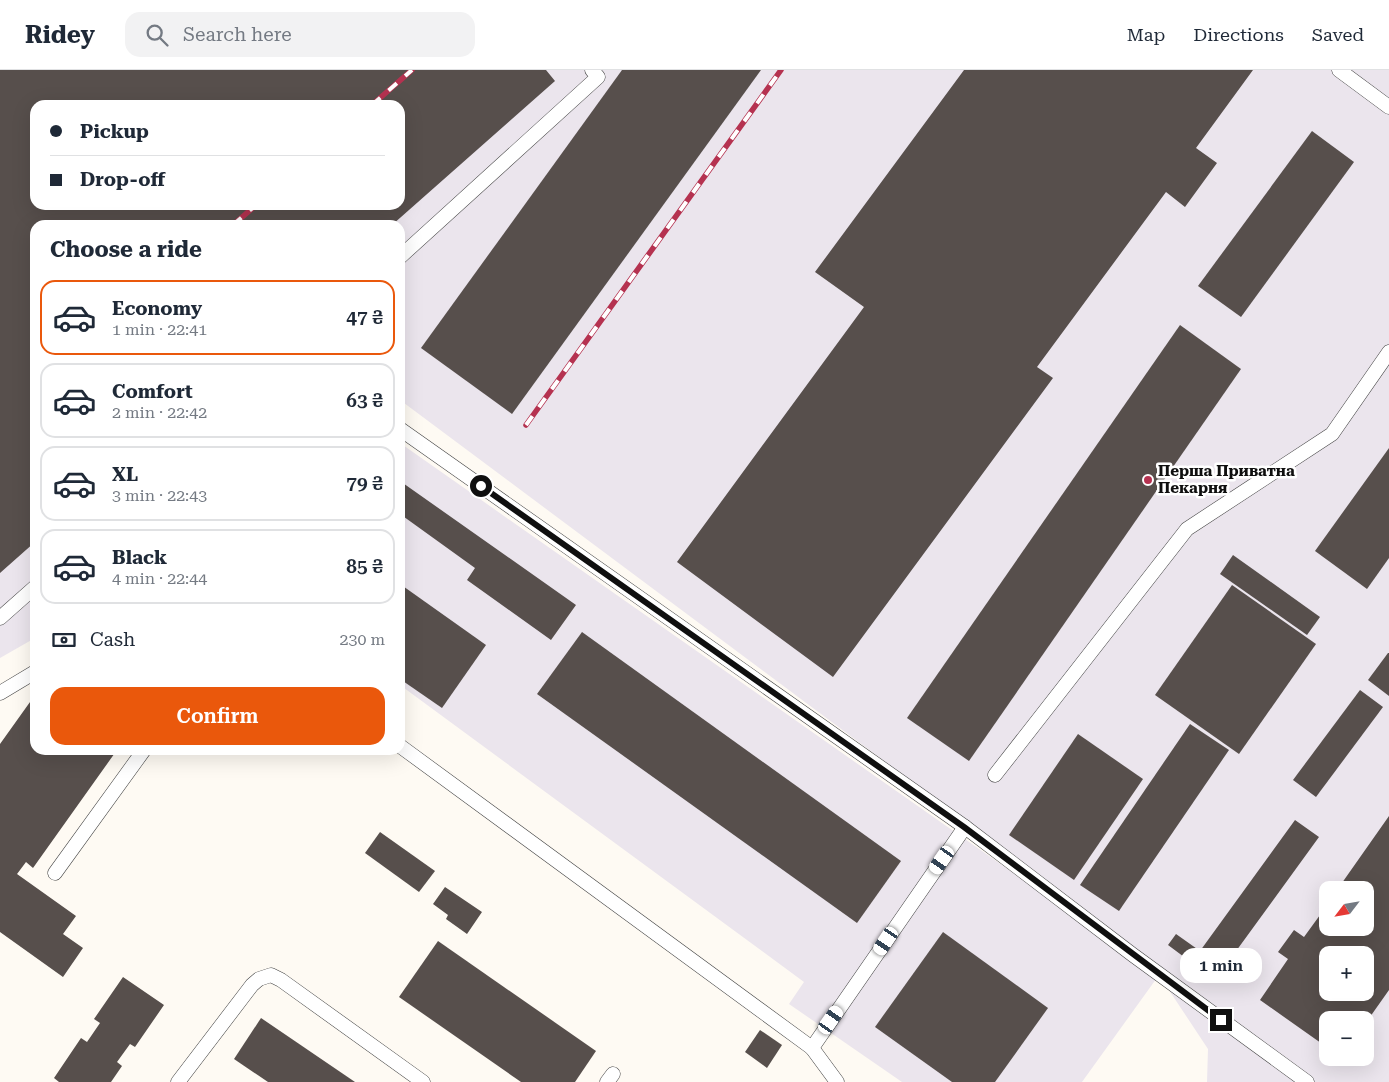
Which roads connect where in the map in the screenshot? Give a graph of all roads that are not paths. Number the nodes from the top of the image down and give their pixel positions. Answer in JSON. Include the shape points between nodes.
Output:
{"nodes":[{"id":1,"x":592,"y":70,"type":"edge"},
{"id":2,"x":1338,"y":70,"type":"edge"},
{"id":3,"x":1389,"y":107,"type":"edge"},
{"id":4,"x":405,"y":252,"type":"edge"},
{"id":5,"x":1389,"y":352,"type":"edge"},
{"id":6,"x":405,"y":434,"type":"edge"},
{"id":7,"x":30,"y":591,"type":"edge"},
{"id":8,"x":0,"y":618,"type":"edge"},
{"id":9,"x":30,"y":675,"type":"edge"},
{"id":10,"x":0,"y":692,"type":"edge"},
{"id":11,"x":405,"y":750,"type":"edge"},
{"id":12,"x":140,"y":755,"type":"edge"},
{"id":13,"x":995,"y":775,"type":"dead end"},
{"id":14,"x":964,"y":827,"type":"junction"},
{"id":15,"x":55,"y":873,"type":"dead end"},
{"id":16,"x":812,"y":1048,"type":"junction"},
{"id":17,"x":178,"y":1082,"type":"edge"},
{"id":18,"x":423,"y":1082,"type":"edge"},
{"id":19,"x":837,"y":1082,"type":"edge"},
{"id":20,"x":1307,"y":1082,"type":"edge"}],
"edges":[{"from":1,"to":4,"type":"lane","via":[[598,77]]},
{"from":2,"to":3,"type":"lane"},
{"from":5,"to":13,"type":"lane","via":[[1332,434],[1187,529]]},
{"from":6,"to":14,"type":"lane"},
{"from":7,"to":8,"type":"lane"},
{"from":9,"to":10,"type":"lane"},
{"from":11,"to":16,"type":"lane"},
{"from":12,"to":15,"type":"lane"},
{"from":14,"to":16,"type":"lane"},
{"from":14,"to":20,"type":"lane"},
{"from":16,"to":19,"type":"lane"},
{"from":17,"to":18,"type":"lane","via":[[252,985],[259,978],[270,975]]}]}
